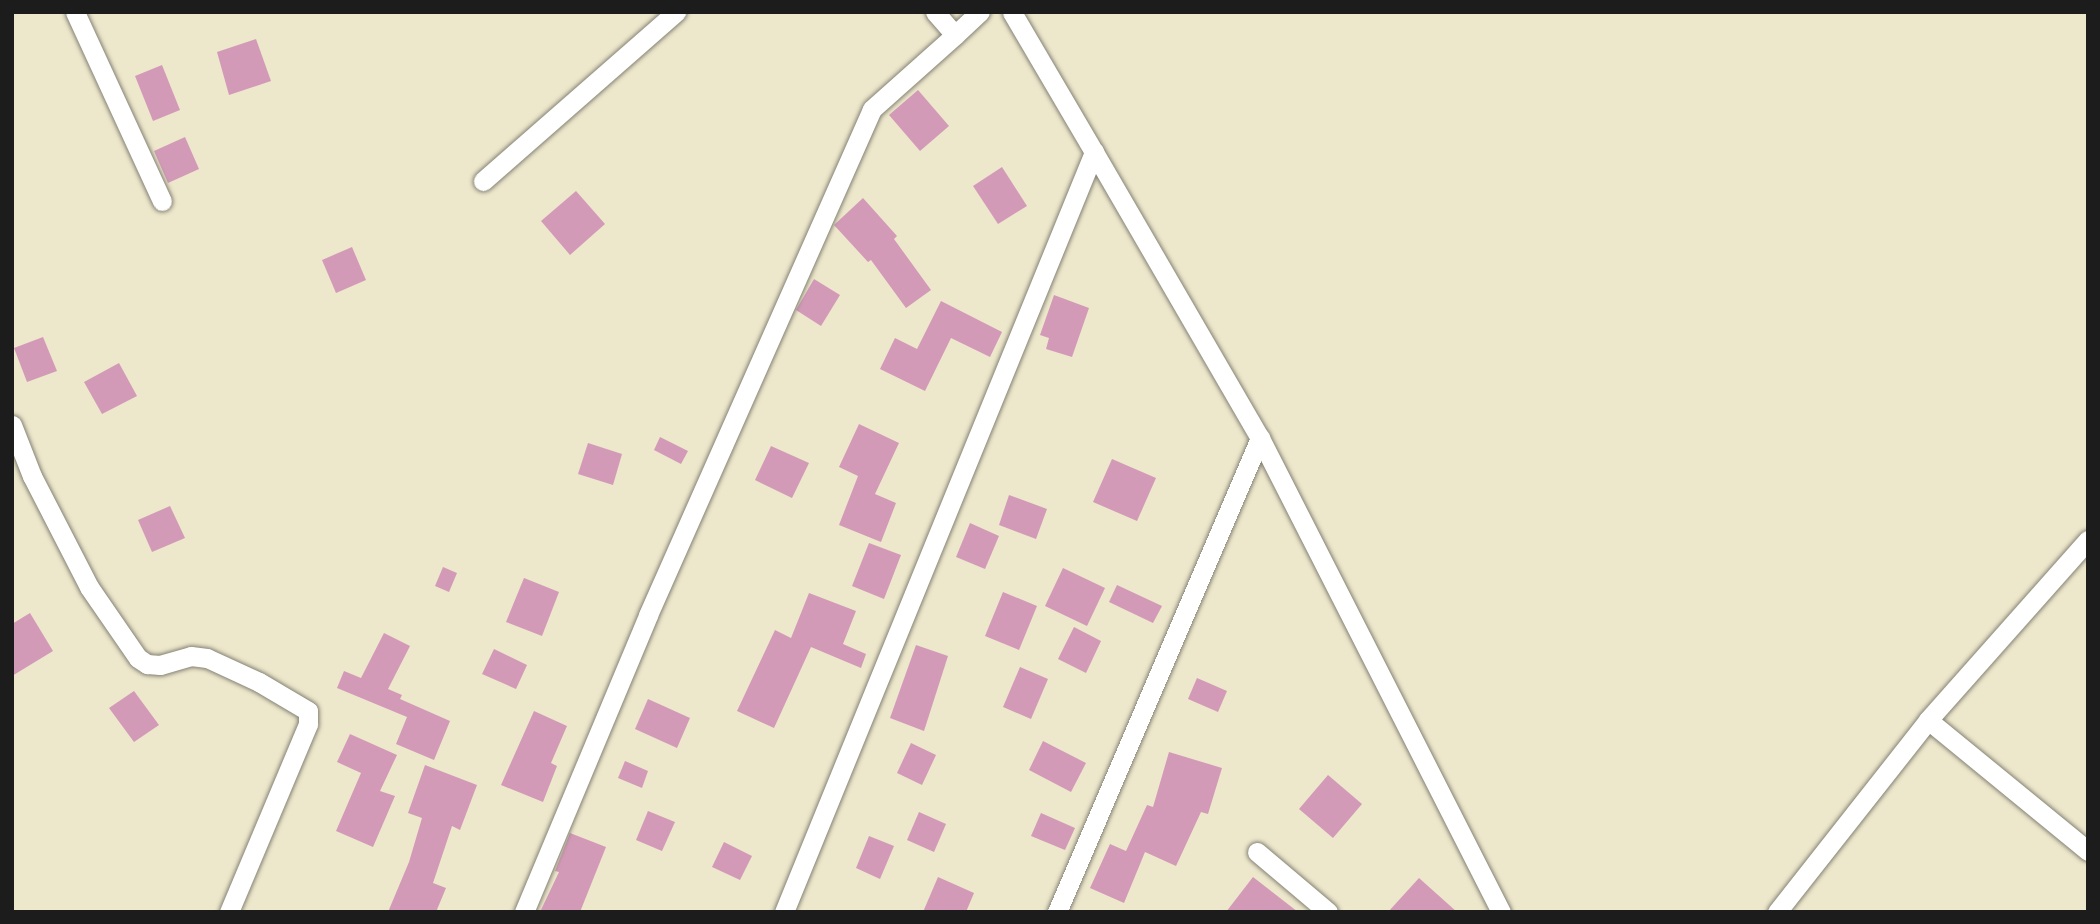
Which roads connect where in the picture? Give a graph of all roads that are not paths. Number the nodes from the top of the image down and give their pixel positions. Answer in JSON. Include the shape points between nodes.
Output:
{"nodes":[{"id":1,"x":75,"y":12,"type":"edge"},
{"id":2,"x":676,"y":12,"type":"edge"},
{"id":3,"x":935,"y":12,"type":"edge"},
{"id":4,"x":980,"y":12,"type":"edge"},
{"id":5,"x":1012,"y":12,"type":"edge"},
{"id":6,"x":955,"y":35,"type":"junction"},
{"id":7,"x":1094,"y":152,"type":"junction"},
{"id":8,"x":483,"y":181,"type":"dead end"},
{"id":9,"x":162,"y":201,"type":"dead end"},
{"id":10,"x":12,"y":425,"type":"edge"},
{"id":11,"x":1260,"y":438,"type":"junction"},
{"id":12,"x":2088,"y":540,"type":"edge"},
{"id":13,"x":1928,"y":720,"type":"junction"},
{"id":14,"x":2088,"y":850,"type":"edge"},
{"id":15,"x":1257,"y":852,"type":"dead end"},
{"id":16,"x":229,"y":912,"type":"edge"},
{"id":17,"x":524,"y":912,"type":"edge"},
{"id":18,"x":784,"y":912,"type":"edge"},
{"id":19,"x":1057,"y":912,"type":"edge"},
{"id":20,"x":1328,"y":912,"type":"edge"},
{"id":21,"x":1501,"y":912,"type":"edge"},
{"id":22,"x":1777,"y":912,"type":"edge"}],
"edges":[{"from":1,"to":9,"type":"street"},
{"from":2,"to":8,"type":"street"},
{"from":3,"to":6,"type":"street"},
{"from":4,"to":6,"type":"street"},
{"from":5,"to":7,"type":"street"},
{"from":6,"to":17,"type":"street","via":[[872,108],[648,615]]},
{"from":7,"to":11,"type":"street"},
{"from":7,"to":18,"type":"street"},
{"from":10,"to":16,"type":"street","via":[[32,476],[89,586],[138,658],[160,665],[191,656],[207,658],[307,711],[308,724]]},
{"from":11,"to":19,"type":"street"},
{"from":11,"to":21,"type":"street"},
{"from":12,"to":13,"type":"street"},
{"from":13,"to":14,"type":"street"},
{"from":13,"to":22,"type":"street"},
{"from":15,"to":20,"type":"street"}]}
